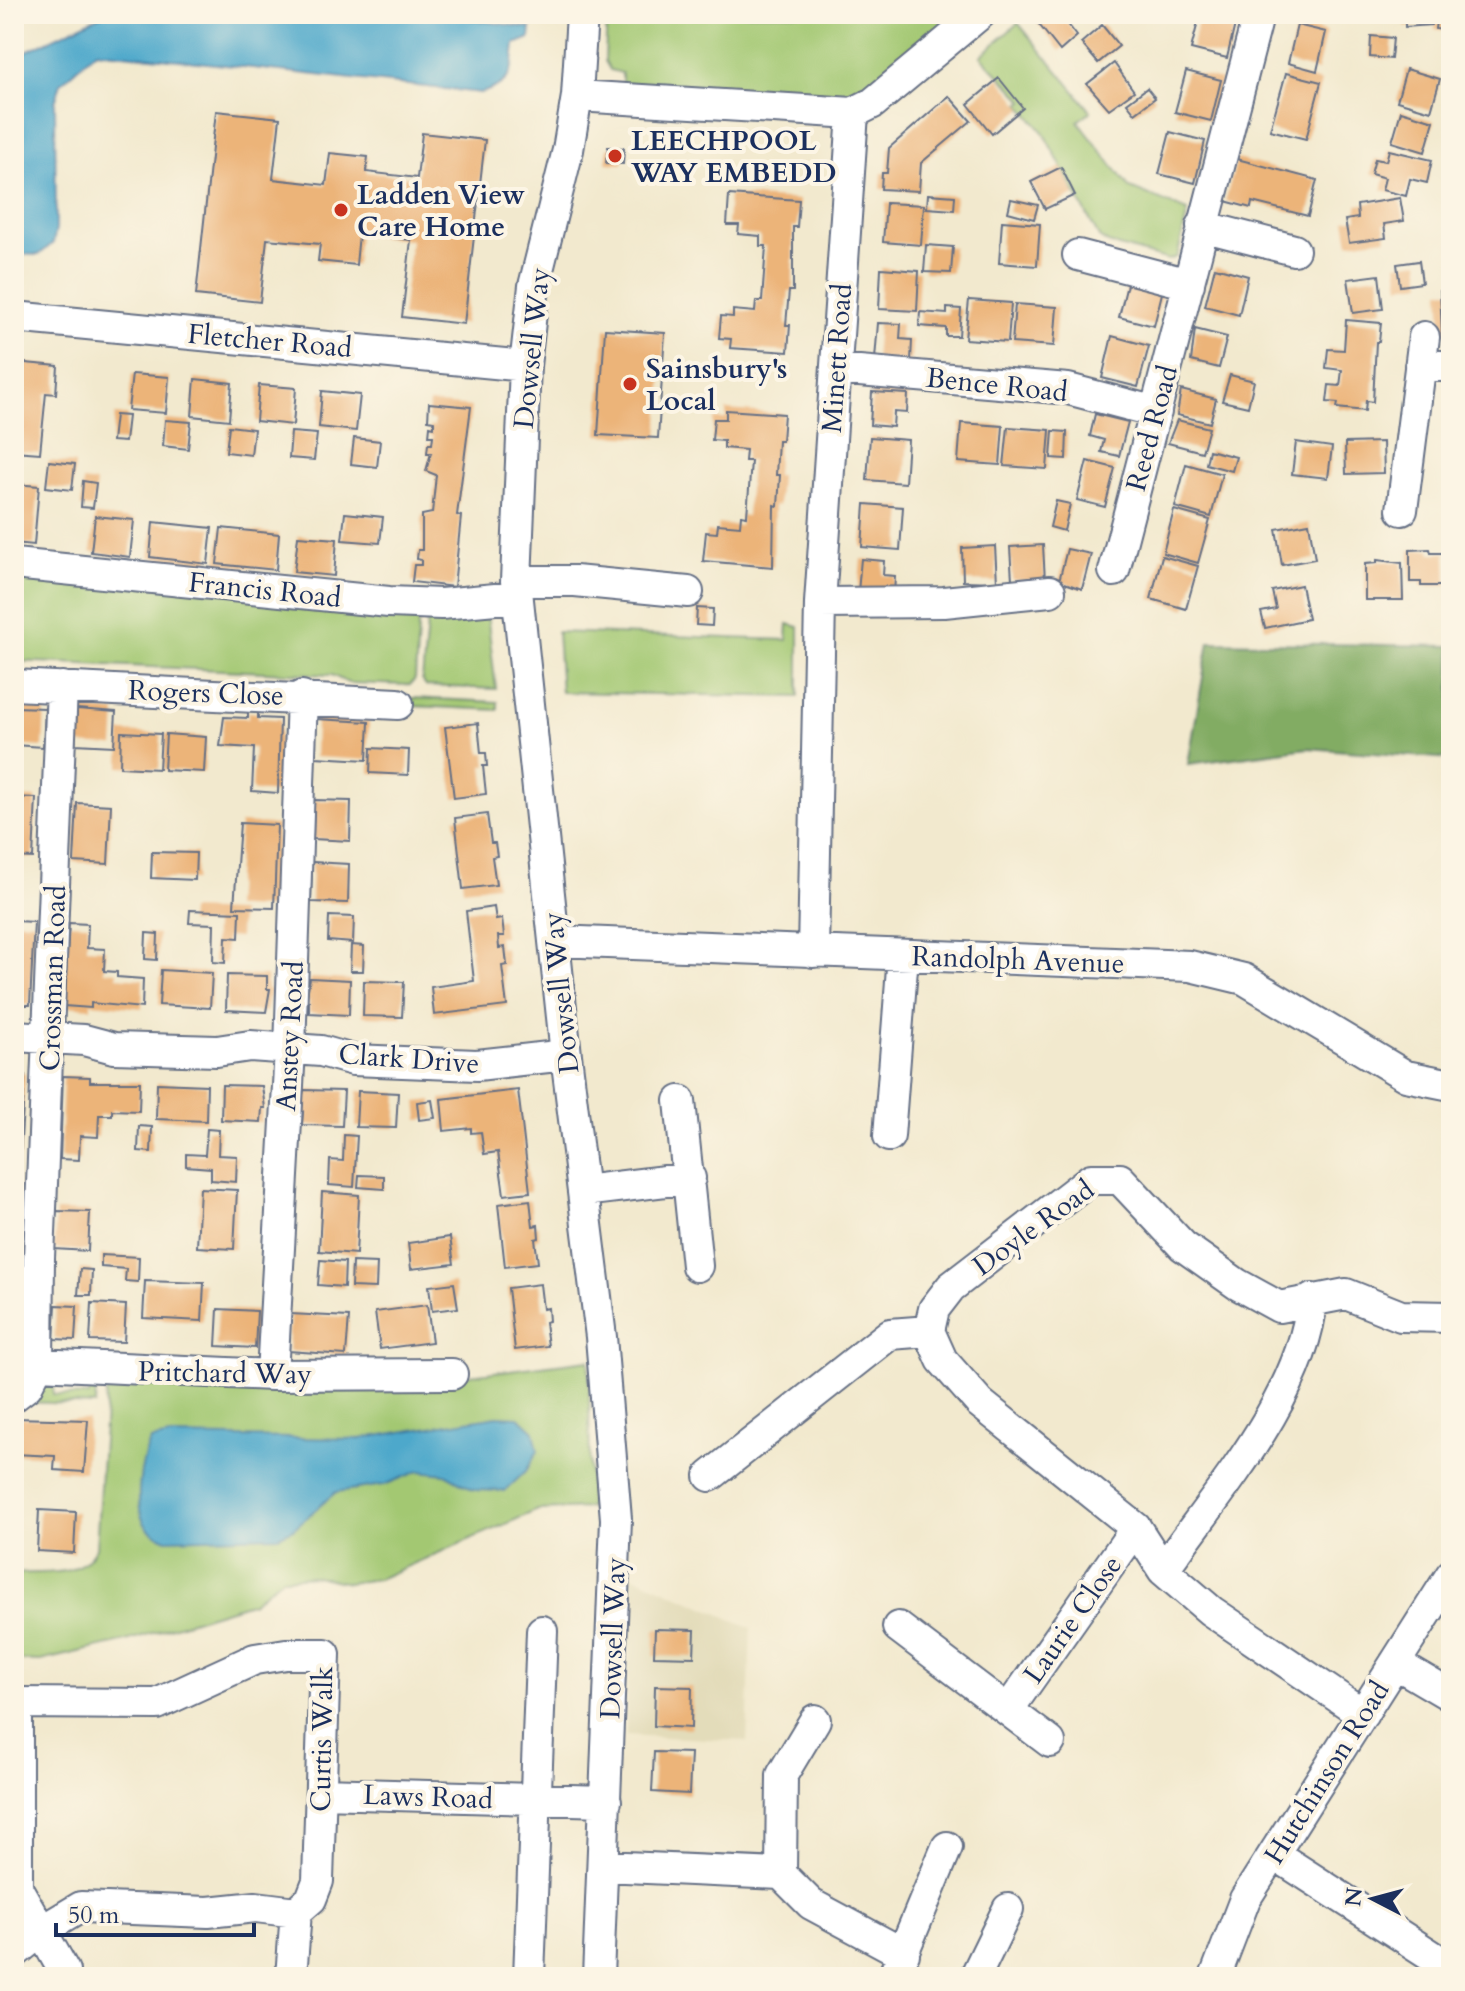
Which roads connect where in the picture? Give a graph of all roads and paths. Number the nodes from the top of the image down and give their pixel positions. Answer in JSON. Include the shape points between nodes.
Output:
{"nodes":[{"id":1,"x":582,"y":14,"type":"edge"},
{"id":2,"x":980,"y":14,"type":"edge"},
{"id":3,"x":1255,"y":14,"type":"edge"},
{"id":4,"x":577,"y":96,"type":"junction"},
{"id":5,"x":853,"y":113,"type":"junction"},
{"id":6,"x":1202,"y":226,"type":"junction"},
{"id":7,"x":1294,"y":250,"type":"dead end"},
{"id":8,"x":1078,"y":255,"type":"dead end"},
{"id":9,"x":1189,"y":284,"type":"junction"},
{"id":10,"x":14,"y":317,"type":"edge"},
{"id":11,"x":525,"y":366,"type":"junction"},
{"id":12,"x":1451,"y":366,"type":"edge"},
{"id":13,"x":836,"y":369,"type":"junction"},
{"id":14,"x":1156,"y":412,"type":"junction"},
{"id":15,"x":1402,"y":510,"type":"dead end"},
{"id":16,"x":14,"y":564,"type":"edge"},
{"id":17,"x":1114,"y":571,"type":"dead end"},
{"id":18,"x":516,"y":589,"type":"junction"},
{"id":19,"x":1050,"y":591,"type":"dead end"},
{"id":20,"x":688,"y":592,"type":"dead end"},
{"id":21,"x":820,"y":603,"type":"junction"},
{"id":22,"x":14,"y":685,"type":"edge"},
{"id":23,"x":62,"y":687,"type":"junction"},
{"id":24,"x":302,"y":696,"type":"junction"},
{"id":25,"x":398,"y":704,"type":"dead end"},
{"id":26,"x":556,"y":941,"type":"junction"},
{"id":27,"x":813,"y":952,"type":"junction"},
{"id":28,"x":903,"y":955,"type":"junction"},
{"id":29,"x":14,"y":1036,"type":"edge"},
{"id":30,"x":49,"y":1038,"type":"junction"},
{"id":31,"x":290,"y":1049,"type":"junction"},
{"id":32,"x":566,"y":1055,"type":"junction"},
{"id":33,"x":1451,"y":1085,"type":"edge"},
{"id":34,"x":680,"y":1101,"type":"dead end"},
{"id":35,"x":889,"y":1136,"type":"dead end"},
{"id":36,"x":690,"y":1178,"type":"junction"},
{"id":37,"x":583,"y":1191,"type":"junction"},
{"id":38,"x":697,"y":1266,"type":"dead end"},
{"id":39,"x":1312,"y":1299,"type":"junction"},
{"id":40,"x":1451,"y":1317,"type":"edge"},
{"id":41,"x":929,"y":1331,"type":"junction"},
{"id":42,"x":38,"y":1364,"type":"junction"},
{"id":43,"x":452,"y":1374,"type":"dead end"},
{"id":44,"x":272,"y":1375,"type":"junction"},
{"id":45,"x":14,"y":1396,"type":"edge"},
{"id":46,"x":710,"y":1476,"type":"dead end"},
{"id":47,"x":1136,"y":1528,"type":"junction"},
{"id":48,"x":1163,"y":1570,"type":"junction"},
{"id":49,"x":1451,"y":1575,"type":"edge"},
{"id":50,"x":898,"y":1627,"type":"dead end"},
{"id":51,"x":542,"y":1631,"type":"dead end"},
{"id":52,"x":1395,"y":1663,"type":"junction"},
{"id":53,"x":1451,"y":1696,"type":"edge"},
{"id":54,"x":1008,"y":1710,"type":"junction"},
{"id":55,"x":1363,"y":1714,"type":"junction"},
{"id":56,"x":815,"y":1720,"type":"dead end"},
{"id":57,"x":1050,"y":1742,"type":"dead end"},
{"id":58,"x":321,"y":1793,"type":"junction"},
{"id":59,"x":535,"y":1799,"type":"junction"},
{"id":60,"x":606,"y":1801,"type":"junction"},
{"id":61,"x":947,"y":1847,"type":"dead end"},
{"id":62,"x":1274,"y":1854,"type":"junction"},
{"id":63,"x":603,"y":1866,"type":"junction"},
{"id":64,"x":781,"y":1874,"type":"junction"},
{"id":65,"x":1008,"y":1909,"type":"dead end"},
{"id":66,"x":296,"y":1912,"type":"junction"},
{"id":67,"x":41,"y":1931,"type":"junction"},
{"id":68,"x":14,"y":1953,"type":"edge"},
{"id":69,"x":898,"y":1966,"type":"edge"},
{"id":70,"x":1451,"y":1968,"type":"edge"},
{"id":71,"x":64,"y":1977,"type":"edge"},
{"id":72,"x":291,"y":1977,"type":"edge"},
{"id":73,"x":529,"y":1977,"type":"edge"},
{"id":74,"x":598,"y":1977,"type":"edge"},
{"id":75,"x":975,"y":1977,"type":"edge"},
{"id":76,"x":1215,"y":1977,"type":"edge"}],
"edges":[{"from":1,"to":4,"type":"street","name":"Dowsell Way"},
{"from":2,"to":5,"type":"street","via":[[873,103]]},
{"from":3,"to":6,"type":"street","name":"Reed Road"},
{"from":4,"to":5,"type":"street"},
{"from":4,"to":11,"type":"street","name":"Dowsell Way","via":[[534,286]]},
{"from":5,"to":13,"type":"street","name":"Minett Road"},
{"from":6,"to":7,"type":"street"},
{"from":6,"to":9,"type":"street","name":"Reed Road"},
{"from":8,"to":9,"type":"street"},
{"from":9,"to":14,"type":"street","name":"Reed Road"},
{"from":10,"to":11,"type":"street","name":"Fletcher Road"},
{"from":11,"to":18,"type":"street","name":"Dowsell Way"},
{"from":12,"to":15,"type":"street","via":[[1422,351]]},
{"from":13,"to":14,"type":"street","name":"Bence Road","via":[[1068,389]]},
{"from":13,"to":21,"type":"street","name":"Minett Road"},
{"from":14,"to":17,"type":"street","name":"Reed Road"},
{"from":16,"to":18,"type":"street","name":"Francis Road","via":[[389,602],[441,604]]},
{"from":18,"to":20,"type":"street","name":"Francis Road","via":[[575,581]]},
{"from":18,"to":26,"type":"street","name":"Dowsell Way"},
{"from":19,"to":21,"type":"street","via":[[944,602]]},
{"from":21,"to":27,"type":"street","name":"Minett Road"},
{"from":22,"to":23,"type":"street","name":"Rogers Close"},
{"from":23,"to":24,"type":"street","name":"Rogers Close"},
{"from":23,"to":30,"type":"street","name":"Crossman Road"},
{"from":24,"to":25,"type":"street","name":"Rogers Close"},
{"from":24,"to":31,"type":"street","name":"Anstey Road"},
{"from":26,"to":27,"type":"street","name":"Randolph Avenue"},
{"from":26,"to":32,"type":"street","name":"Dowsell Way"},
{"from":27,"to":28,"type":"street","name":"Randolph Avenue"},
{"from":28,"to":33,"type":"street","name":"Randolph Avenue","via":[[1165,963],[1244,979],[1406,1076]]},
{"from":28,"to":35,"type":"street"},
{"from":29,"to":30,"type":"street","name":"Clark Drive"},
{"from":30,"to":31,"type":"street","name":"Clark Drive","via":[[114,1048]]},
{"from":30,"to":42,"type":"street","name":"Crossman Road"},
{"from":31,"to":32,"type":"street","name":"Clark Drive","via":[[353,1060],[477,1065]]},
{"from":31,"to":44,"type":"street","name":"Anstey Road"},
{"from":32,"to":37,"type":"street","name":"Dowsell Way"},
{"from":34,"to":36,"type":"street"},
{"from":36,"to":37,"type":"street"},
{"from":36,"to":38,"type":"street"},
{"from":37,"to":60,"type":"street","name":"Dowsell Way","via":[[616,1519]]},
{"from":39,"to":40,"type":"street","name":"Doyle Road","via":[[1346,1294],[1401,1316]]},
{"from":39,"to":41,"type":"street","name":"Doyle Road","via":[[1279,1307],[1183,1246],[1120,1179],[1091,1179],[951,1287],[934,1309]]},
{"from":39,"to":48,"type":"street","via":[[1309,1331],[1275,1408]]},
{"from":41,"to":46,"type":"street","via":[[890,1334]]},
{"from":41,"to":47,"type":"street","via":[[942,1360],[980,1403]]},
{"from":42,"to":44,"type":"street","name":"Pritchard Way"},
{"from":42,"to":45,"type":"street","via":[[27,1386]]},
{"from":43,"to":44,"type":"street","name":"Pritchard Way"},
{"from":47,"to":48,"type":"street"},
{"from":47,"to":54,"type":"street","name":"Laurie Close"},
{"from":48,"to":55,"type":"street","via":[[1211,1611]]},
{"from":49,"to":52,"type":"street","name":"Hutchinson Road"},
{"from":50,"to":54,"type":"street","name":"Laurie Close"},
{"from":51,"to":59,"type":"street"},
{"from":52,"to":53,"type":"street"},
{"from":52,"to":55,"type":"street","name":"Hutchinson Road"},
{"from":54,"to":57,"type":"street","name":"Laurie Close"},
{"from":55,"to":62,"type":"street","name":"Hutchinson Road"},
{"from":56,"to":64,"type":"street","via":[[782,1775]]},
{"from":58,"to":59,"type":"street","name":"Laws Road"},
{"from":58,"to":66,"type":"street","name":"Curtis Walk","via":[[318,1881],[311,1899]]},
{"from":58,"to":67,"type":"street","name":"Curtis Walk","via":[[325,1654],[255,1659],[157,1704],[17,1703],[17,1888]]},
{"from":59,"to":60,"type":"street","name":"Laws Road"},
{"from":59,"to":73,"type":"street"},
{"from":60,"to":63,"type":"street","name":"Dowsell Way"},
{"from":61,"to":69,"type":"street"},
{"from":62,"to":70,"type":"street"},
{"from":62,"to":76,"type":"street","name":"Hutchinson Road","via":[[1245,1899]]},
{"from":63,"to":64,"type":"street"},
{"from":63,"to":74,"type":"street","name":"Dowsell Way"},
{"from":64,"to":69,"type":"street","via":[[811,1904]]},
{"from":65,"to":75,"type":"street"},
{"from":66,"to":67,"type":"street","via":[[256,1907],[208,1912],[81,1907]]},
{"from":66,"to":72,"type":"street"},
{"from":67,"to":68,"type":"street"},
{"from":67,"to":71,"type":"street"}]}
